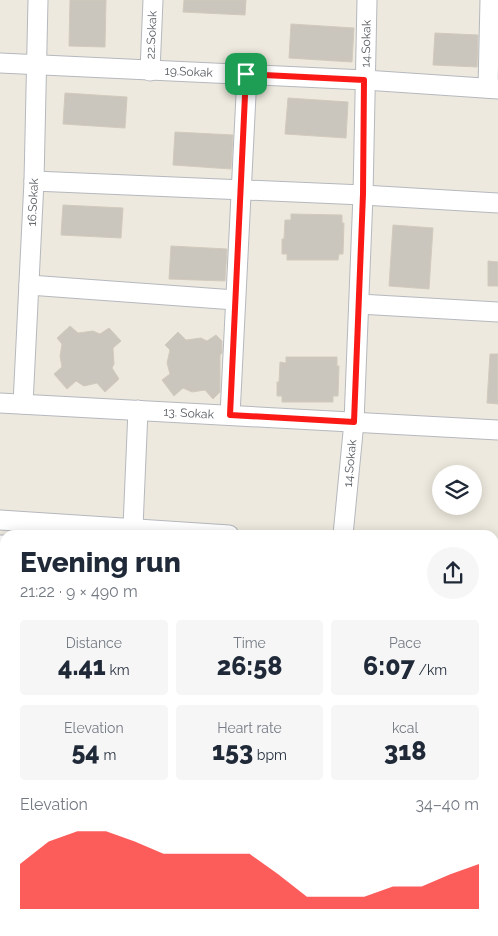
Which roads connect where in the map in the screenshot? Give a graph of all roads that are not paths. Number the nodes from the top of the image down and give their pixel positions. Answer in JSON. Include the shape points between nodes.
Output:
{"nodes":[{"id":1,"x":38,"y":0,"type":"edge"},
{"id":2,"x":153,"y":0,"type":"edge"},
{"id":3,"x":367,"y":0,"type":"edge"},
{"id":4,"x":490,"y":0,"type":"edge"},
{"id":5,"x":0,"y":63,"type":"edge"},
{"id":6,"x":36,"y":65,"type":"junction"},
{"id":7,"x":150,"y":70,"type":"junction"},
{"id":8,"x":246,"y":74,"type":"junction"},
{"id":9,"x":364,"y":80,"type":"junction"},
{"id":10,"x":493,"y":88,"type":"edge"},
{"id":11,"x":34,"y":181,"type":"junction"},
{"id":12,"x":240,"y":189,"type":"junction"},
{"id":13,"x":363,"y":194,"type":"junction"},
{"id":14,"x":498,"y":203,"type":"edge"},
{"id":15,"x":29,"y":285,"type":"junction"},
{"id":16,"x":235,"y":300,"type":"junction"},
{"id":17,"x":359,"y":304,"type":"junction"},
{"id":18,"x":498,"y":312,"type":"edge"},
{"id":19,"x":0,"y":403,"type":"edge"},
{"id":20,"x":23,"y":404,"type":"junction"},
{"id":21,"x":138,"y":410,"type":"junction"},
{"id":22,"x":230,"y":415,"type":"junction"},
{"id":23,"x":354,"y":422,"type":"junction"},
{"id":24,"x":498,"y":430,"type":"edge"},
{"id":25,"x":0,"y":520,"type":"edge"},
{"id":26,"x":133,"y":528,"type":"junction"},
{"id":27,"x":160,"y":530,"type":"edge"},
{"id":28,"x":343,"y":530,"type":"edge"},
{"id":29,"x":219,"y":936,"type":"edge"},
{"id":30,"x":224,"y":936,"type":"edge"}],
"edges":[{"from":1,"to":6,"type":"street","name":"16.Sokak"},
{"from":2,"to":7,"type":"street","name":"22.Sokak"},
{"from":3,"to":9,"type":"street","name":"14.Sokak"},
{"from":4,"to":10,"type":"street"},
{"from":5,"to":6,"type":"street","name":"19.Sokak"},
{"from":6,"to":7,"type":"street","name":"19.Sokak"},
{"from":6,"to":11,"type":"street","name":"16.Sokak"},
{"from":7,"to":8,"type":"street","name":"19.Sokak"},
{"from":8,"to":9,"type":"street","name":"19.Sokak"},
{"from":8,"to":12,"type":"street"},
{"from":9,"to":10,"type":"street","name":"19.Sokak"},
{"from":9,"to":13,"type":"street","name":"14.Sokak"},
{"from":11,"to":12,"type":"street"},
{"from":11,"to":15,"type":"street","name":"16.Sokak"},
{"from":12,"to":13,"type":"street"},
{"from":12,"to":16,"type":"street"},
{"from":13,"to":14,"type":"street"},
{"from":13,"to":17,"type":"street","name":"14.Sokak"},
{"from":15,"to":16,"type":"street"},
{"from":15,"to":20,"type":"street","name":"16.Sokak"},
{"from":16,"to":22,"type":"street"},
{"from":17,"to":18,"type":"street"},
{"from":17,"to":23,"type":"street","name":"14.Sokak"},
{"from":19,"to":20,"type":"street","name":"13. Sokak"},
{"from":20,"to":21,"type":"street","name":"13. Sokak"},
{"from":21,"to":22,"type":"street","name":"13. Sokak"},
{"from":21,"to":26,"type":"street"},
{"from":22,"to":23,"type":"street","name":"13. Sokak"},
{"from":23,"to":24,"type":"street","name":"13. Sokak"},
{"from":23,"to":28,"type":"street","name":"14.Sokak"},
{"from":25,"to":26,"type":"street"},
{"from":26,"to":27,"type":"street"},
{"from":29,"to":30,"type":"street"}]}
